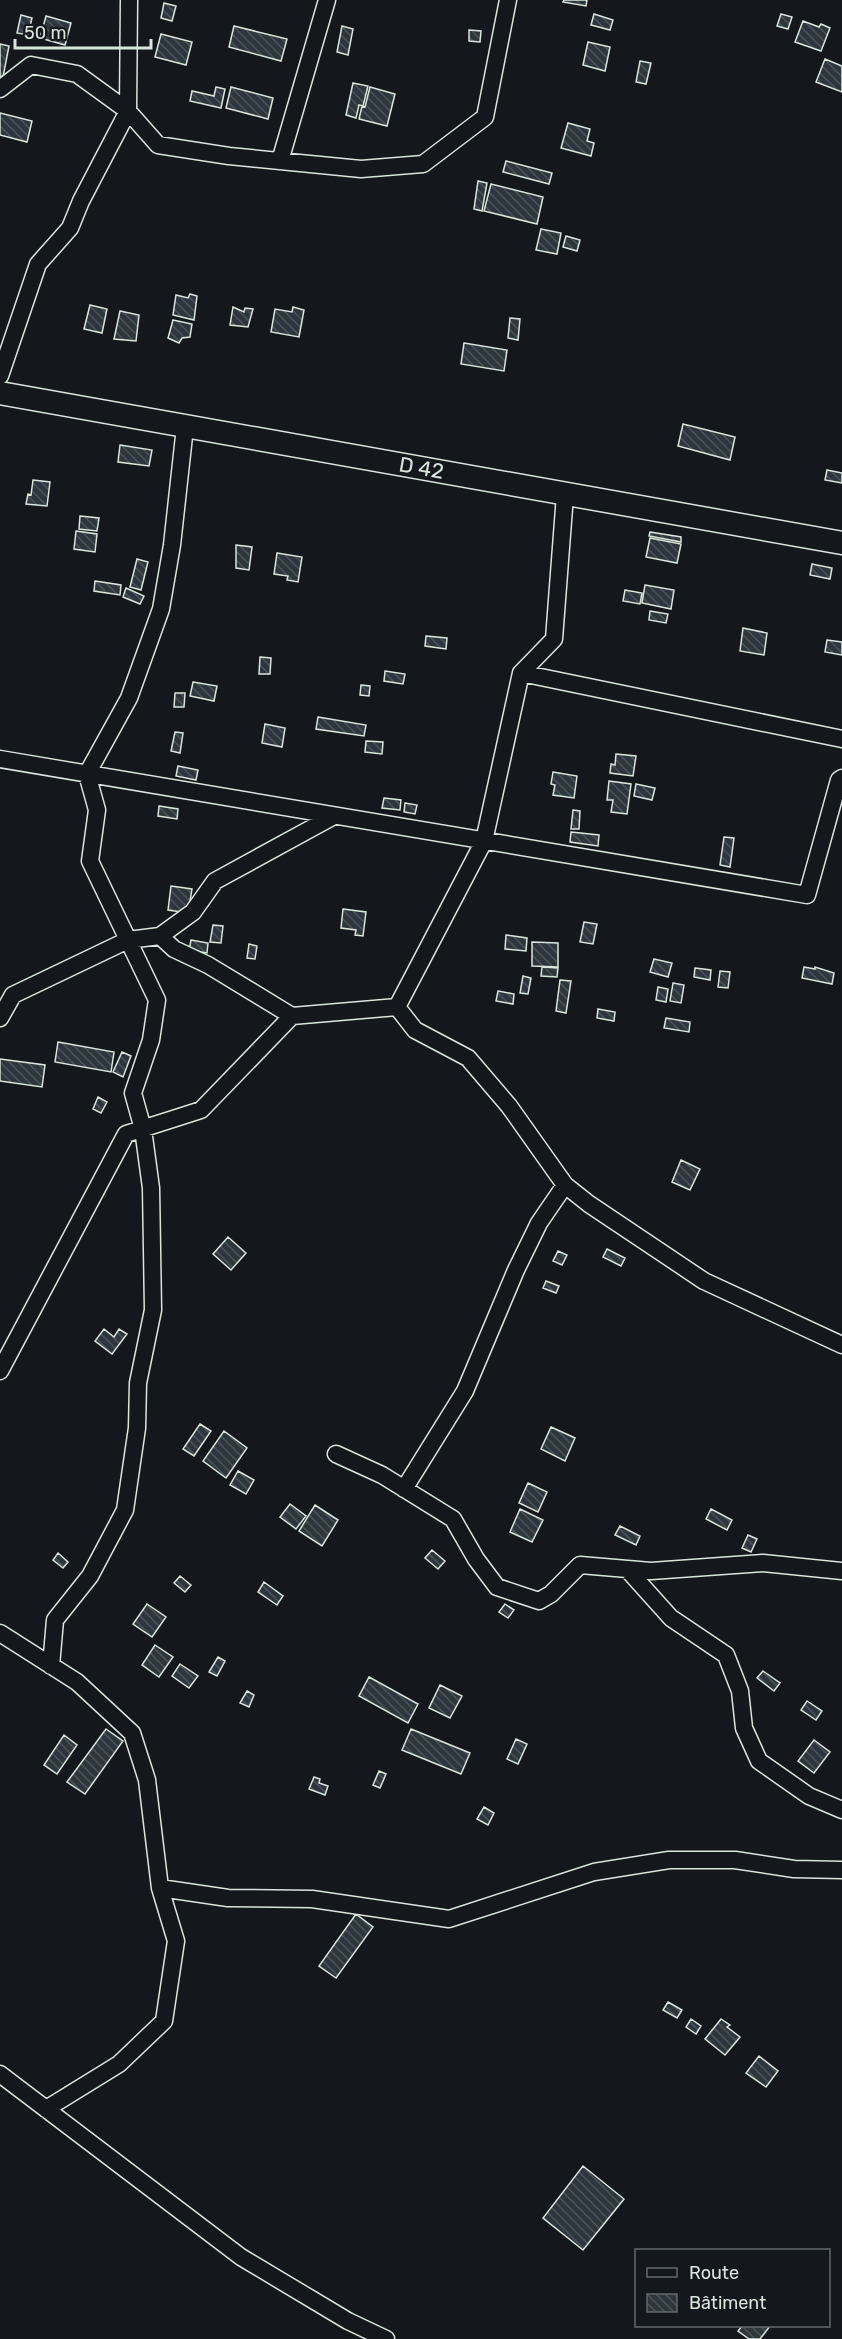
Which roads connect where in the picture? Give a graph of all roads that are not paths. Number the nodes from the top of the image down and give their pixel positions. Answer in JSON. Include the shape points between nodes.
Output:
{"nodes":[{"id":1,"x":129,"y":0,"type":"edge"},
{"id":2,"x":327,"y":0,"type":"edge"},
{"id":3,"x":508,"y":0,"type":"edge"},
{"id":4,"x":0,"y":89,"type":"edge"},
{"id":5,"x":128,"y":111,"type":"junction"},
{"id":6,"x":280,"y":161,"type":"junction"},
{"id":7,"x":0,"y":376,"type":"edge"},
{"id":8,"x":0,"y":393,"type":"edge"},
{"id":9,"x":185,"y":427,"type":"junction"},
{"id":10,"x":565,"y":495,"type":"junction"},
{"id":11,"x":842,"y":543,"type":"edge"},
{"id":12,"x":521,"y":673,"type":"junction"},
{"id":13,"x":842,"y":739,"type":"edge"},
{"id":14,"x":0,"y":759,"type":"edge"},
{"id":15,"x":87,"y":774,"type":"junction"},
{"id":16,"x":842,"y":778,"type":"edge"},
{"id":17,"x":334,"y":816,"type":"junction"},
{"id":18,"x":484,"y":840,"type":"junction"},
{"id":19,"x":160,"y":936,"type":"junction"},
{"id":20,"x":128,"y":940,"type":"junction"},
{"id":21,"x":396,"y":1007,"type":"junction"},
{"id":22,"x":292,"y":1016,"type":"junction"},
{"id":23,"x":0,"y":1018,"type":"edge"},
{"id":24,"x":142,"y":1129,"type":"junction"},
{"id":25,"x":565,"y":1185,"type":"junction"},
{"id":26,"x":842,"y":1345,"type":"edge"},
{"id":27,"x":0,"y":1371,"type":"edge"},
{"id":28,"x":336,"y":1454,"type":"dead end"},
{"id":29,"x":404,"y":1489,"type":"junction"},
{"id":30,"x":627,"y":1569,"type":"junction"},
{"id":31,"x":842,"y":1571,"type":"edge"},
{"id":32,"x":0,"y":1633,"type":"edge"},
{"id":33,"x":51,"y":1666,"type":"junction"},
{"id":34,"x":842,"y":1810,"type":"edge"},
{"id":35,"x":842,"y":1870,"type":"edge"},
{"id":36,"x":160,"y":1888,"type":"junction"},
{"id":37,"x":0,"y":2074,"type":"edge"},
{"id":38,"x":46,"y":2109,"type":"junction"},
{"id":39,"x":386,"y":2339,"type":"edge"}],
"edges":[{"from":1,"to":5,"type":"street"},
{"from":2,"to":6,"type":"street"},
{"from":3,"to":6,"type":"street","via":[[485,117],[423,164],[361,169]]},
{"from":4,"to":5,"type":"street","via":[[32,65],[77,74]]},
{"from":5,"to":6,"type":"street","via":[[158,145]]},
{"from":5,"to":7,"type":"street","via":[[70,228],[38,264]]},
{"from":8,"to":9,"type":"street","name":"D 42","number":"D 42"},
{"from":9,"to":10,"type":"street","name":"D 42","number":"D 42"},
{"from":9,"to":15,"type":"street","via":[[161,609],[129,698]]},
{"from":10,"to":11,"type":"street","name":"D 42","number":"D 42"},
{"from":10,"to":12,"type":"street","via":[[554,639]]},
{"from":12,"to":13,"type":"street"},
{"from":12,"to":18,"type":"street"},
{"from":14,"to":15,"type":"street"},
{"from":15,"to":17,"type":"street"},
{"from":15,"to":20,"type":"street","via":[[97,810],[90,861]]},
{"from":16,"to":18,"type":"street","via":[[807,895]]},
{"from":17,"to":18,"type":"street"},
{"from":17,"to":19,"type":"street","via":[[215,881],[193,912]]},
{"from":18,"to":21,"type":"street"},
{"from":19,"to":20,"type":"street"},
{"from":19,"to":22,"type":"street","via":[[174,949]]},
{"from":20,"to":23,"type":"street","via":[[13,995]]},
{"from":20,"to":24,"type":"street","via":[[157,1000],[151,1040],[133,1093]]},
{"from":21,"to":22,"type":"street"},
{"from":21,"to":25,"type":"street","via":[[415,1030],[468,1058],[509,1106]]},
{"from":22,"to":24,"type":"street","via":[[201,1110]]},
{"from":24,"to":27,"type":"street","via":[[126,1134]]},
{"from":24,"to":33,"type":"street","via":[[151,1188],[153,1310],[138,1383],[137,1428],[125,1510],[90,1576],[55,1620]]},
{"from":25,"to":26,"type":"street","via":[[704,1281]]},
{"from":25,"to":29,"type":"street","via":[[534,1232],[465,1391]]},
{"from":28,"to":29,"type":"street"},
{"from":29,"to":30,"type":"street","via":[[453,1520],[497,1587],[539,1601],[580,1565]]},
{"from":30,"to":31,"type":"street","via":[[763,1563]]},
{"from":30,"to":34,"type":"street","via":[[671,1618],[726,1655],[740,1691],[744,1728],[759,1761],[809,1796]]},
{"from":32,"to":33,"type":"street"},
{"from":33,"to":36,"type":"street","via":[[77,1683],[132,1734],[147,1780]]},
{"from":35,"to":36,"type":"street","via":[[794,1869],[735,1860],[669,1860],[594,1872],[448,1919],[312,1899],[228,1898]]},
{"from":36,"to":38,"type":"street","via":[[176,1941],[164,2021],[119,2064]]},
{"from":37,"to":38,"type":"street"},
{"from":38,"to":39,"type":"street","via":[[241,2257],[348,2321]]}]}
